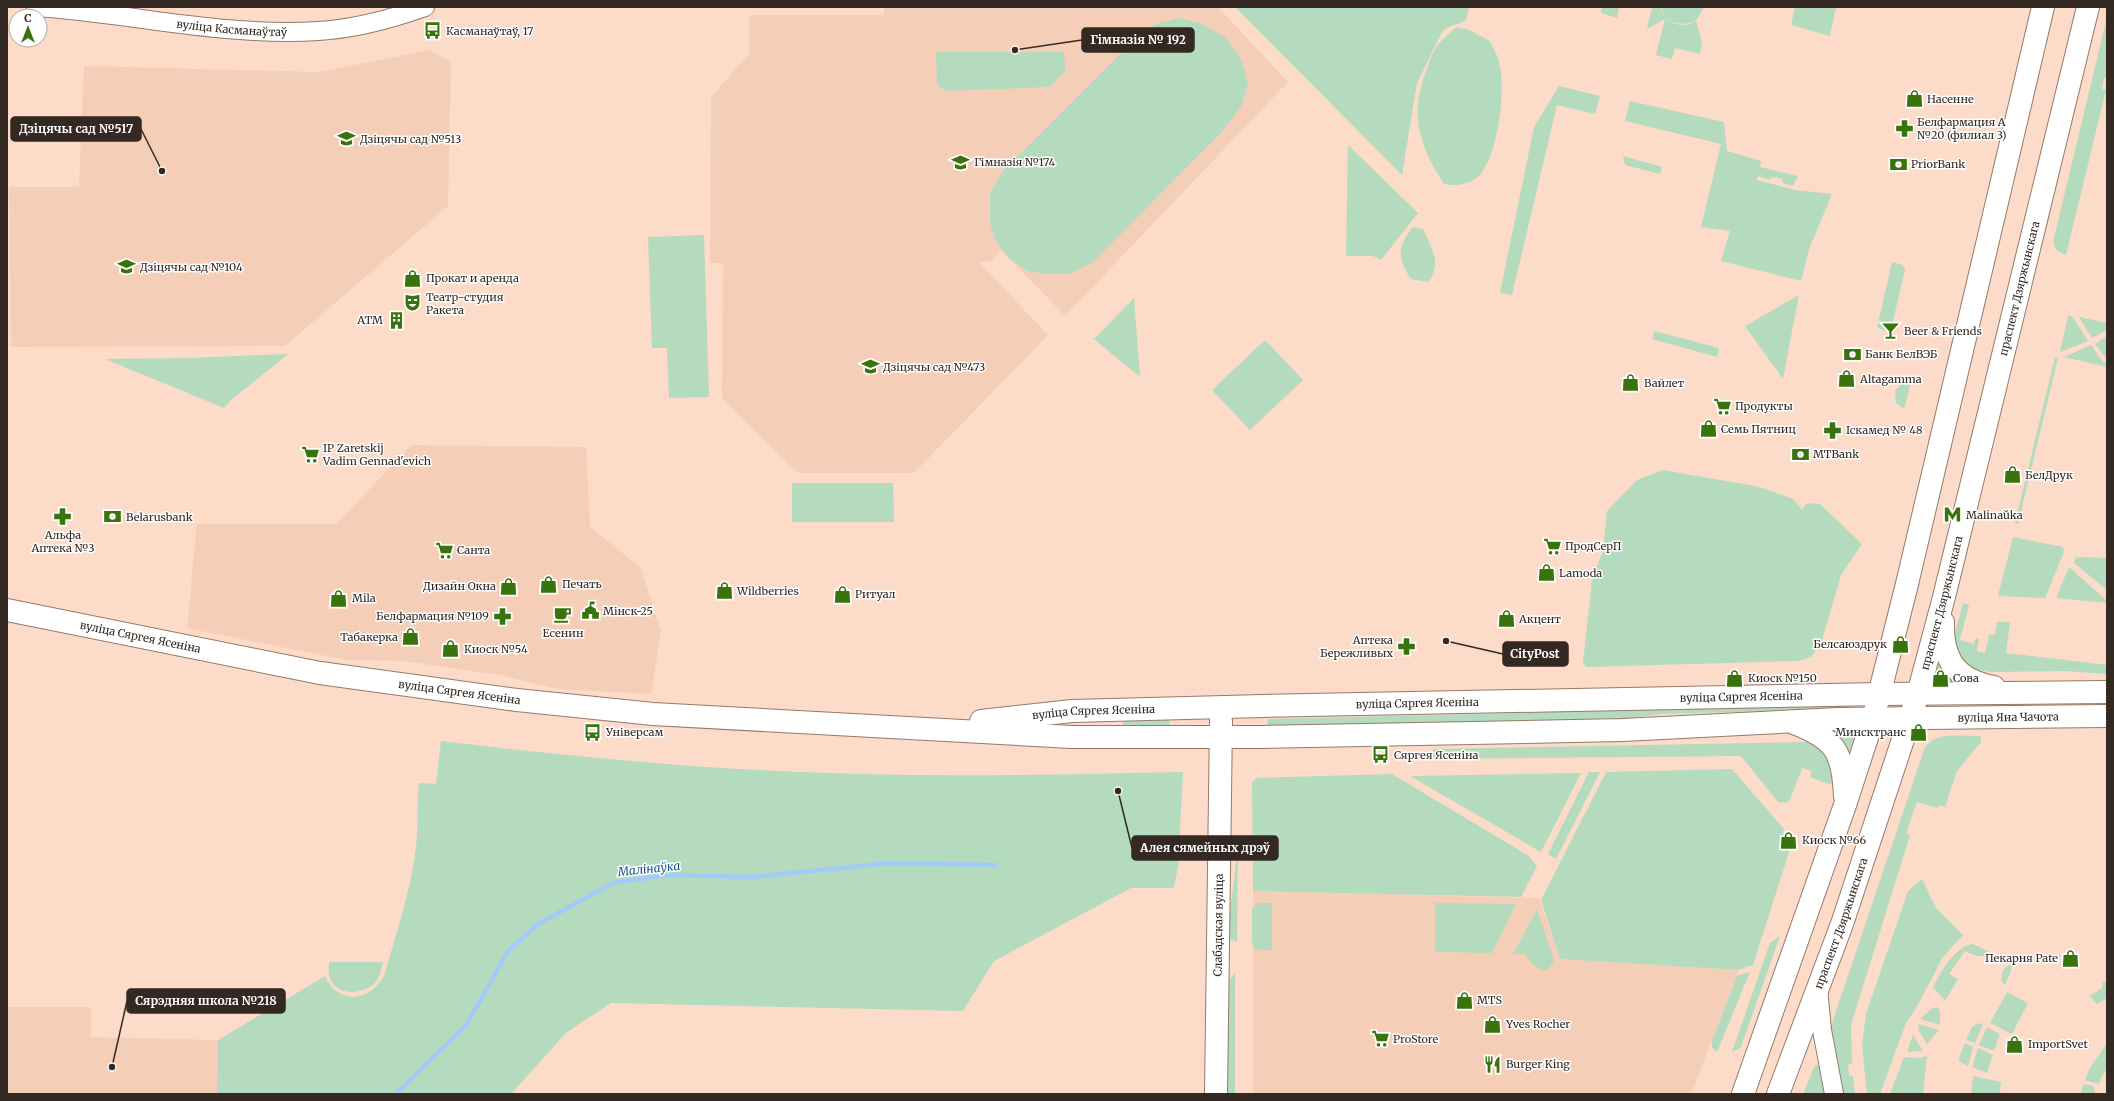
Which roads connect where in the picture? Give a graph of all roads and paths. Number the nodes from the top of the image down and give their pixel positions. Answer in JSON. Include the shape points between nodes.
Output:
{"nodes":[{"id":1,"x":36,"y":7,"type":"edge"},
{"id":2,"x":425,"y":7,"type":"edge"},
{"id":3,"x":2043,"y":7,"type":"edge"},
{"id":4,"x":2088,"y":7,"type":"edge"},
{"id":5,"x":1944,"y":597,"type":"junction"},
{"id":6,"x":7,"y":610,"type":"edge"},
{"id":7,"x":2107,"y":692,"type":"edge"},
{"id":8,"x":1878,"y":694,"type":"junction"},
{"id":9,"x":1918,"y":694,"type":"junction"},
{"id":10,"x":2035,"y":694,"type":"junction"},
{"id":11,"x":1221,"y":707,"type":"junction"},
{"id":12,"x":2107,"y":716,"type":"edge"},
{"id":13,"x":1873,"y":719,"type":"junction"},
{"id":14,"x":1910,"y":720,"type":"junction"},
{"id":15,"x":1789,"y":721,"type":"junction"},
{"id":16,"x":918,"y":728,"type":"junction"},
{"id":17,"x":1220,"y":736,"type":"junction"},
{"id":18,"x":1846,"y":806,"type":"junction"},
{"id":19,"x":1818,"y":988,"type":"junction"},
{"id":20,"x":1216,"y":1094,"type":"edge"},
{"id":21,"x":1742,"y":1094,"type":"edge"},
{"id":22,"x":1778,"y":1094,"type":"edge"},
{"id":23,"x":1834,"y":1094,"type":"edge"}],
"edges":[{"from":1,"to":2,"type":"street","name":"вуліца Касманаўтаў","via":[[214,28],[270,31],[318,31],[394,18]]},
{"from":3,"to":8,"type":"main road","via":[[1907,584]]},
{"from":4,"to":5,"type":"main road","name":"праспект Дзяржынскага"},
{"from":5,"to":9,"type":"main road","name":"праспект Дзяржынскага"},
{"from":5,"to":10,"type":"main road","via":[[1942,641],[1945,652],[1963,677],[1979,684]]},
{"from":6,"to":16,"type":"main road","name":"вуліца Сяргея Ясеніна","via":[[320,673],[509,699],[653,714]]},
{"from":7,"to":10,"type":"main road"},
{"from":8,"to":9,"type":"main road","name":"вуліца Сяргея Ясеніна"},
{"from":8,"to":11,"type":"main road","name":"вуліца Сяргея Ясеніна"},
{"from":8,"to":13,"type":"main road"},
{"from":9,"to":10,"type":"main road"},
{"from":9,"to":14,"type":"main road","name":"праспект Дзяржынскага"},
{"from":11,"to":16,"type":"main road","name":"вуліца Сяргея Ясеніна","via":[[1072,711]]},
{"from":11,"to":17,"type":"main road","name":"Слабадская вуліца"},
{"from":12,"to":14,"type":"main road","name":"вуліца Яна Чачота"},
{"from":13,"to":14,"type":"main road","name":"вуліца Сяргея Ясеніна"},
{"from":13,"to":15,"type":"main road","name":"вуліца Сяргея Ясеніна"},
{"from":13,"to":18,"type":"main road"},
{"from":14,"to":19,"type":"main road","name":"праспект Дзяржынскага"},
{"from":15,"to":17,"type":"main road","name":"вуліца Сяргея Ясеніна","via":[[1623,730]]},
{"from":15,"to":18,"type":"main road","via":[[1819,734],[1836,751],[1843,772]]},
{"from":16,"to":17,"type":"main road","name":"вуліца Сяргея Ясеніна","via":[[1071,737]]},
{"from":17,"to":20,"type":"main road","name":"Слабадская вуліца"},
{"from":18,"to":21,"type":"main road"},
{"from":19,"to":22,"type":"main road","name":"праспект Дзяржынскага"},
{"from":19,"to":23,"type":"street","via":[[1822,1030]]}]}
